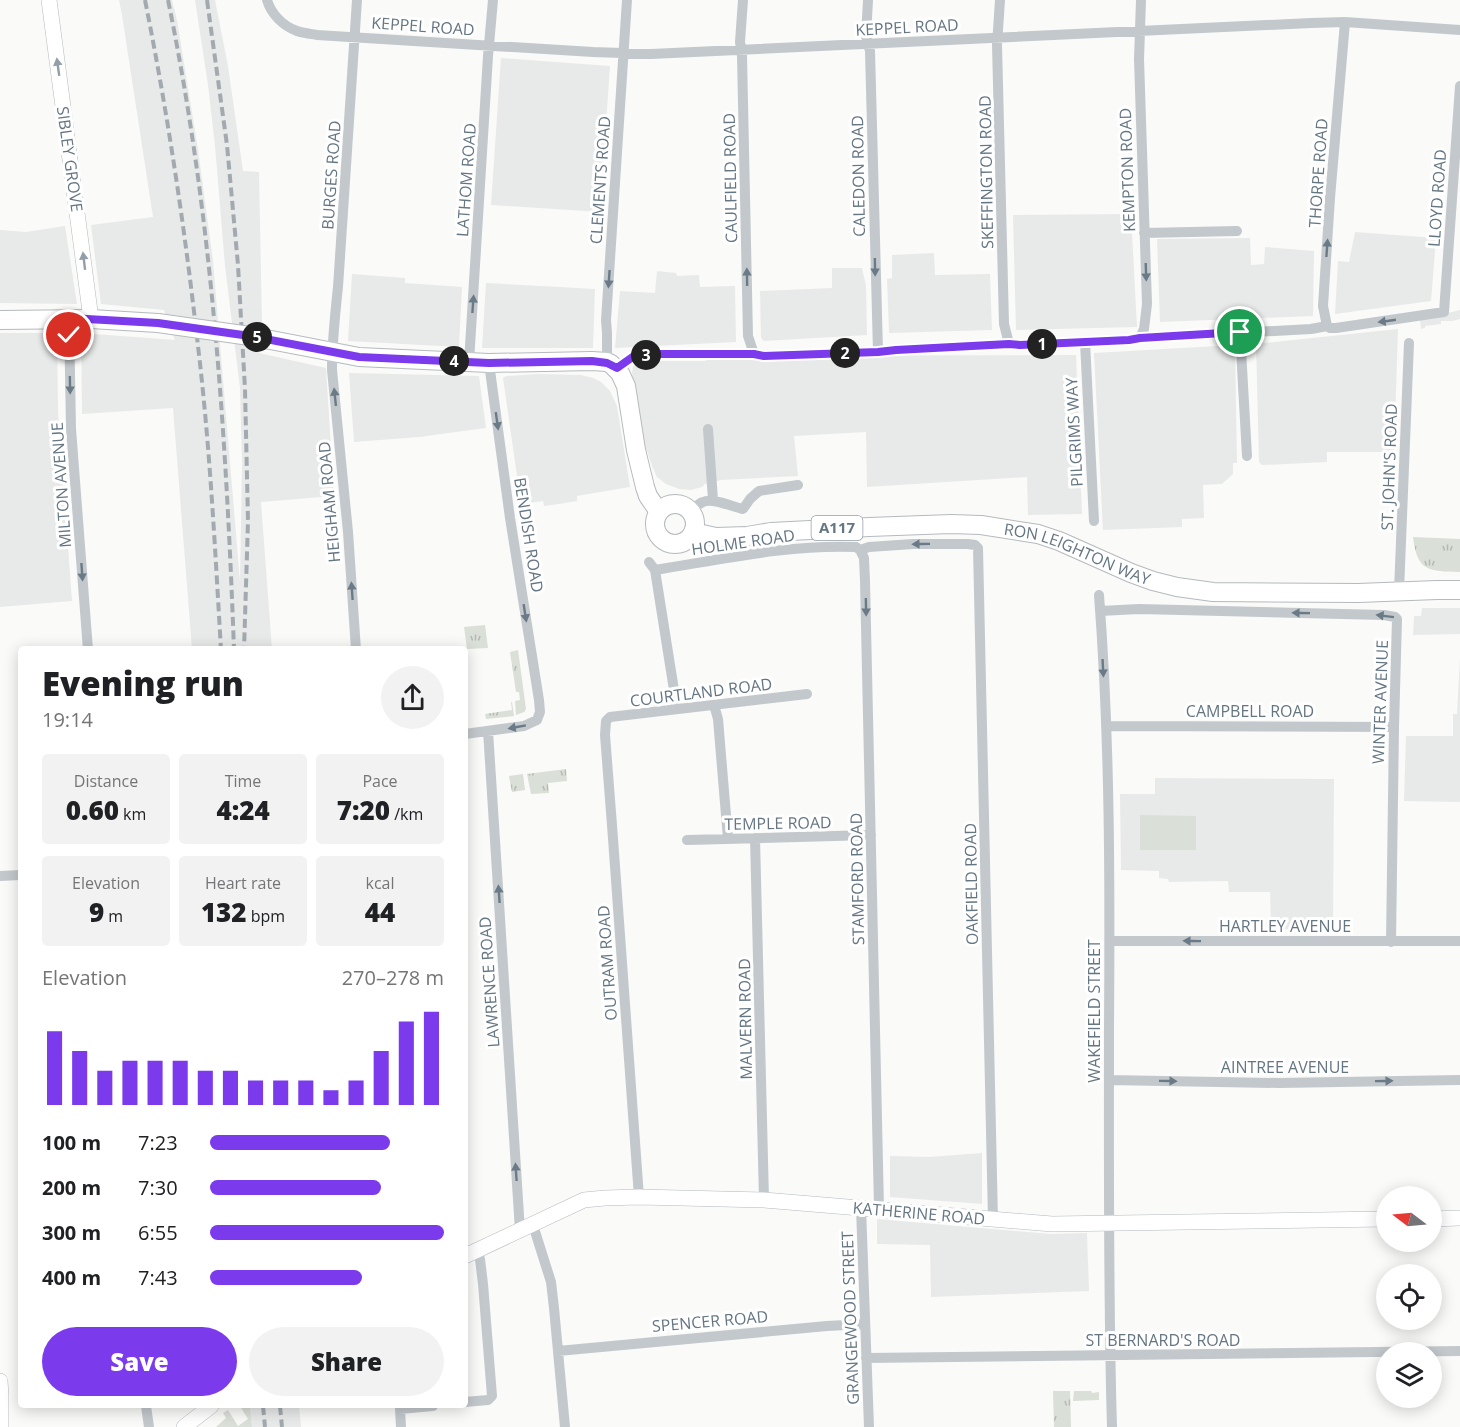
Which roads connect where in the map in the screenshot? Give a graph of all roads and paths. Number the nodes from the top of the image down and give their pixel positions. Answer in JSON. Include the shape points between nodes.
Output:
{"nodes":[{"id":1,"x":49,"y":0,"type":"edge"},
{"id":2,"x":267,"y":0,"type":"edge"},
{"id":3,"x":357,"y":0,"type":"edge"},
{"id":4,"x":493,"y":0,"type":"edge"},
{"id":5,"x":627,"y":0,"type":"edge"},
{"id":6,"x":743,"y":0,"type":"edge"},
{"id":7,"x":868,"y":0,"type":"edge"},
{"id":8,"x":1000,"y":0,"type":"edge"},
{"id":9,"x":1141,"y":0,"type":"edge"},
{"id":10,"x":1345,"y":22,"type":"junction"},
{"id":11,"x":1460,"y":30,"type":"edge"},
{"id":12,"x":1139,"y":31,"type":"junction"},
{"id":13,"x":355,"y":37,"type":"junction"},
{"id":14,"x":998,"y":37,"type":"junction"},
{"id":15,"x":868,"y":44,"type":"junction"},
{"id":16,"x":489,"y":46,"type":"junction"},
{"id":17,"x":741,"y":49,"type":"junction"},
{"id":18,"x":624,"y":53,"type":"junction"},
{"id":19,"x":1460,"y":86,"type":"edge"},
{"id":20,"x":1237,"y":231,"type":"dead end"},
{"id":21,"x":1144,"y":233,"type":"junction"},
{"id":22,"x":69,"y":318,"type":"junction"},
{"id":23,"x":91,"y":319,"type":"junction"},
{"id":24,"x":0,"y":320,"type":"edge"},
{"id":25,"x":1327,"y":326,"type":"junction"},
{"id":26,"x":1240,"y":332,"type":"junction"},
{"id":27,"x":1140,"y":338,"type":"junction"},
{"id":28,"x":1085,"y":342,"type":"junction"},
{"id":29,"x":1409,"y":343,"type":"dead end"},
{"id":30,"x":1009,"y":344,"type":"junction"},
{"id":31,"x":332,"y":352,"type":"junction"},
{"id":32,"x":878,"y":352,"type":"junction"},
{"id":33,"x":754,"y":354,"type":"junction"},
{"id":34,"x":469,"y":362,"type":"junction"},
{"id":35,"x":489,"y":363,"type":"junction"},
{"id":36,"x":612,"y":365,"type":"junction"},
{"id":37,"x":708,"y":429,"type":"dead end"},
{"id":38,"x":1247,"y":456,"type":"dead end"},
{"id":39,"x":798,"y":486,"type":"dead end"},
{"id":40,"x":713,"y":500,"type":"junction"},
{"id":41,"x":690,"y":511,"type":"junction"},
{"id":42,"x":659,"y":512,"type":"junction"},
{"id":43,"x":1094,"y":521,"type":"dead end"},
{"id":44,"x":693,"y":532,"type":"junction"},
{"id":45,"x":978,"y":548,"type":"joint"},
{"id":46,"x":860,"y":550,"type":"junction"},
{"id":47,"x":1460,"y":590,"type":"edge"},
{"id":48,"x":1399,"y":591,"type":"junction"},
{"id":49,"x":1099,"y":596,"type":"dead end"},
{"id":50,"x":1100,"y":611,"type":"junction"},
{"id":51,"x":88,"y":646,"type":"edge"},
{"id":52,"x":356,"y":646,"type":"edge"},
{"id":53,"x":807,"y":694,"type":"dead end"},
{"id":54,"x":714,"y":705,"type":"junction"},
{"id":55,"x":677,"y":709,"type":"junction"},
{"id":56,"x":1106,"y":726,"type":"junction"},
{"id":57,"x":605,"y":727,"type":"joint"},
{"id":58,"x":1394,"y":727,"type":"junction"},
{"id":59,"x":488,"y":731,"type":"junction"},
{"id":60,"x":468,"y":734,"type":"edge"},
{"id":61,"x":871,"y":836,"type":"junction"},
{"id":62,"x":755,"y":838,"type":"junction"},
{"id":63,"x":728,"y":839,"type":"junction"},
{"id":64,"x":687,"y":840,"type":"dead end"},
{"id":65,"x":18,"y":875,"type":"edge"},
{"id":66,"x":0,"y":876,"type":"edge"},
{"id":67,"x":1110,"y":941,"type":"junction"},
{"id":68,"x":1460,"y":941,"type":"edge"},
{"id":69,"x":1391,"y":942,"type":"junction"},
{"id":70,"x":1109,"y":1080,"type":"junction"},
{"id":71,"x":1460,"y":1080,"type":"edge"},
{"id":72,"x":639,"y":1197,"type":"junction"},
{"id":73,"x":764,"y":1200,"type":"junction"},
{"id":74,"x":861,"y":1208,"type":"junction"},
{"id":75,"x":879,"y":1209,"type":"junction"},
{"id":76,"x":1442,"y":1218,"type":"edge"},
{"id":77,"x":1460,"y":1218,"type":"edge"},
{"id":78,"x":1376,"y":1219,"type":"edge"},
{"id":79,"x":993,"y":1220,"type":"junction"},
{"id":80,"x":1109,"y":1224,"type":"junction"},
{"id":81,"x":526,"y":1228,"type":"junction"},
{"id":82,"x":471,"y":1253,"type":"edge"},
{"id":83,"x":865,"y":1324,"type":"junction"},
{"id":84,"x":558,"y":1351,"type":"junction"},
{"id":85,"x":1460,"y":1352,"type":"edge"},
{"id":86,"x":1111,"y":1356,"type":"junction"},
{"id":87,"x":866,"y":1358,"type":"junction"},
{"id":88,"x":0,"y":1381,"type":"edge"},
{"id":89,"x":468,"y":1402,"type":"edge"},
{"id":90,"x":146,"y":1408,"type":"edge"},
{"id":91,"x":208,"y":1408,"type":"edge"},
{"id":92,"x":411,"y":1408,"type":"edge"},
{"id":93,"x":1,"y":1427,"type":"edge"},
{"id":94,"x":149,"y":1427,"type":"edge"},
{"id":95,"x":184,"y":1427,"type":"edge"},
{"id":96,"x":401,"y":1427,"type":"edge"},
{"id":97,"x":565,"y":1427,"type":"edge"},
{"id":98,"x":869,"y":1427,"type":"edge"},
{"id":99,"x":1112,"y":1427,"type":"edge"}],
"edges":[{"from":23,"to":1,"type":"main road","name":"SIBLEY GROVE","one_way":true},
{"from":2,"to":13,"type":"street","name":"KEPPEL ROAD","via":[[279,20],[296,31]]},
{"from":3,"to":13,"type":"street","name":"BURGES ROAD"},
{"from":4,"to":16,"type":"street","name":"LATHOM ROAD"},
{"from":5,"to":18,"type":"street","name":"CLEMENTS ROAD"},
{"from":6,"to":17,"type":"street","name":"CAULFIELD ROAD"},
{"from":7,"to":15,"type":"street","name":"CALEDON ROAD"},
{"from":8,"to":14,"type":"street","name":"SKEFFINGTON ROAD"},
{"from":9,"to":12,"type":"street","name":"KEMPTON ROAD"},
{"from":10,"to":11,"type":"street","name":"KEPPEL ROAD"},
{"from":10,"to":12,"type":"street","name":"KEPPEL ROAD"},
{"from":25,"to":10,"type":"street","name":"THORPE ROAD","one_way":true,"via":[[1323,306]]},
{"from":12,"to":14,"type":"street","name":"KEPPEL ROAD"},
{"from":12,"to":21,"type":"street","name":"KEMPTON ROAD"},
{"from":13,"to":16,"type":"street","name":"KEPPEL ROAD"},
{"from":13,"to":31,"type":"street","name":"BURGES ROAD"},
{"from":14,"to":15,"type":"street","name":"KEPPEL ROAD"},
{"from":14,"to":30,"type":"street","name":"SKEFFINGTON ROAD","via":[[1004,324]]},
{"from":15,"to":17,"type":"street","name":"KEPPEL ROAD"},
{"from":15,"to":32,"type":"street","name":"CALEDON ROAD","one_way":true},
{"from":16,"to":18,"type":"street","name":"KEPPEL ROAD"},
{"from":34,"to":16,"type":"street","name":"LATHOM ROAD","one_way":true},
{"from":17,"to":18,"type":"street","name":"KEPPEL ROAD"},
{"from":33,"to":17,"type":"street","name":"CAULFIELD ROAD","one_way":true,"via":[[748,336]]},
{"from":18,"to":36,"type":"street","name":"CLEMENTS ROAD","one_way":true,"via":[[606,320]]},
{"from":19,"to":25,"type":"street","name":"LLOYD ROAD","one_way":true,"via":[[1444,312],[1336,328]]},
{"from":20,"to":21,"type":"street"},
{"from":21,"to":27,"type":"street","name":"KEMPTON ROAD","one_way":true,"via":[[1147,304]]},
{"from":22,"to":23,"type":"main road"},
{"from":22,"to":24,"type":"main road"},
{"from":22,"to":51,"type":"street","name":"MILTON AVENUE","one_way":true,"via":[[71,429]]},
{"from":23,"to":31,"type":"main road","bridge":true,"via":[[158,323]]},
{"from":25,"to":26,"type":"street"},
{"from":26,"to":27,"type":"street"},
{"from":26,"to":38,"type":"street"},
{"from":27,"to":28,"type":"street"},
{"from":28,"to":30,"type":"street"},
{"from":28,"to":43,"type":"street","name":"PILGRIMS WAY"},
{"from":29,"to":48,"type":"street","name":"ST. JOHN'S ROAD"},
{"from":30,"to":32,"type":"street"},
{"from":31,"to":34,"type":"main road","via":[[359,357]]},
{"from":52,"to":31,"type":"street","name":"HEIGHAM ROAD","one_way":true},
{"from":32,"to":33,"type":"street"},
{"from":33,"to":36,"type":"street","via":[[650,354]]},
{"from":34,"to":35,"type":"main road"},
{"from":35,"to":36,"type":"main road","via":[[571,361]]},
{"from":35,"to":59,"type":"street","name":"BENDISH ROAD","one_way":true,"via":[[540,712],[537,720],[524,726]]},
{"from":36,"to":42,"type":"main road","via":[[626,386],[645,488]]},
{"from":37,"to":40,"type":"street"},
{"from":39,"to":40,"type":"street","via":[[759,491],[743,509]]},
{"from":40,"to":41,"type":"street"},
{"from":41,"to":42,"type":"main road","via":[[677,504]]},
{"from":41,"to":44,"type":"main road","via":[[695,522]]},
{"from":42,"to":44,"type":"main road","via":[[655,526],[665,541],[683,542]]},
{"from":44,"to":48,"type":"main road","name":"RON LEIGHTON WAY","number":"A117","via":[[716,537],[869,527],[981,525],[1038,534],[1131,573],[1178,587],[1214,592]]},
{"from":45,"to":46,"type":"street","name":"HOLME ROAD","one_way":true,"via":[[968,544],[913,544]]},
{"from":45,"to":79,"type":"street","name":"OAKFIELD ROAD"},
{"from":46,"to":55,"type":"street","name":"HOLME ROAD","via":[[792,550],[652,566]]},
{"from":46,"to":61,"type":"street","name":"STAMFORD ROAD","one_way":true,"via":[[865,570]]},
{"from":47,"to":48,"type":"main road","name":"RON LEIGHTON WAY","number":"A117"},
{"from":49,"to":50,"type":"street","name":"WAKEFIELD STREET"},
{"from":50,"to":56,"type":"street","name":"WAKEFIELD STREET","one_way":true},
{"from":58,"to":50,"type":"street","name":"WINTER AVENUE","one_way":true,"via":[[1398,625],[1395,616]]},
{"from":53,"to":54,"type":"street","name":"COURTLAND ROAD"},
{"from":54,"to":55,"type":"street","name":"COURTLAND ROAD"},
{"from":54,"to":63,"type":"street"},
{"from":55,"to":57,"type":"street","name":"COURTLAND ROAD","via":[[610,717]]},
{"from":56,"to":58,"type":"street","name":"CAMPBELL ROAD"},
{"from":56,"to":67,"type":"street","name":"WAKEFIELD STREET"},
{"from":57,"to":72,"type":"street","name":"OUTRAM ROAD"},
{"from":58,"to":69,"type":"street","name":"WINTER AVENUE"},
{"from":59,"to":60,"type":"street"},
{"from":81,"to":59,"type":"street","name":"LAWRENCE ROAD","one_way":true},
{"from":61,"to":62,"type":"street","name":"TEMPLE ROAD"},
{"from":61,"to":75,"type":"street","name":"STAMFORD ROAD"},
{"from":62,"to":63,"type":"street","name":"TEMPLE ROAD"},
{"from":62,"to":73,"type":"street","name":"MALVERN ROAD"},
{"from":63,"to":64,"type":"street","name":"TEMPLE ROAD"},
{"from":65,"to":66,"type":"street"},
{"from":69,"to":67,"type":"street","name":"HARTLEY AVENUE","one_way":true},
{"from":67,"to":70,"type":"street","name":"WAKEFIELD STREET"},
{"from":68,"to":69,"type":"street","name":"HARTLEY AVENUE"},
{"from":70,"to":71,"type":"street","name":"AINTREE AVENUE","one_way":true,"via":[[1279,1083]]},
{"from":70,"to":80,"type":"street","name":"WAKEFIELD STREET"},
{"from":72,"to":73,"type":"main road","name":"KATHERINE ROAD"},
{"from":72,"to":81,"type":"main road","name":"KATHERINE ROAD","via":[[584,1200]]},
{"from":73,"to":74,"type":"main road","name":"KATHERINE ROAD"},
{"from":74,"to":75,"type":"main road","name":"KATHERINE ROAD"},
{"from":74,"to":83,"type":"street","name":"GRANGEWOOD STREET"},
{"from":75,"to":79,"type":"main road","name":"KATHERINE ROAD"},
{"from":76,"to":77,"type":"main road"},
{"from":78,"to":80,"type":"main road","name":"KATHERINE ROAD"},
{"from":79,"to":80,"type":"main road","name":"KATHERINE ROAD"},
{"from":80,"to":86,"type":"street","name":"WAKEFIELD STREET"},
{"from":81,"to":82,"type":"main road","name":"KATHERINE ROAD"},
{"from":81,"to":84,"type":"street","name":"LAWRENCE ROAD","via":[[551,1282]]},
{"from":82,"to":89,"type":"street","via":[[480,1258],[492,1396]]},
{"from":83,"to":84,"type":"street","name":"SPENCER ROAD"},
{"from":83,"to":87,"type":"street","name":"GRANGEWOOD STREET"},
{"from":84,"to":97,"type":"street","name":"LAWRENCE ROAD"},
{"from":85,"to":86,"type":"street","name":"ST BERNARD'S ROAD"},
{"from":86,"to":87,"type":"street","name":"ST BERNARD'S ROAD"},
{"from":86,"to":99,"type":"street","name":"WAKEFIELD STREET"},
{"from":87,"to":98,"type":"street","name":"GRANGEWOOD STREET"},
{"from":88,"to":93,"type":"main road"},
{"from":90,"to":94,"type":"street"},
{"from":91,"to":95,"type":"main road"},
{"from":92,"to":96,"type":"street","via":[[400,1409]]}]}
